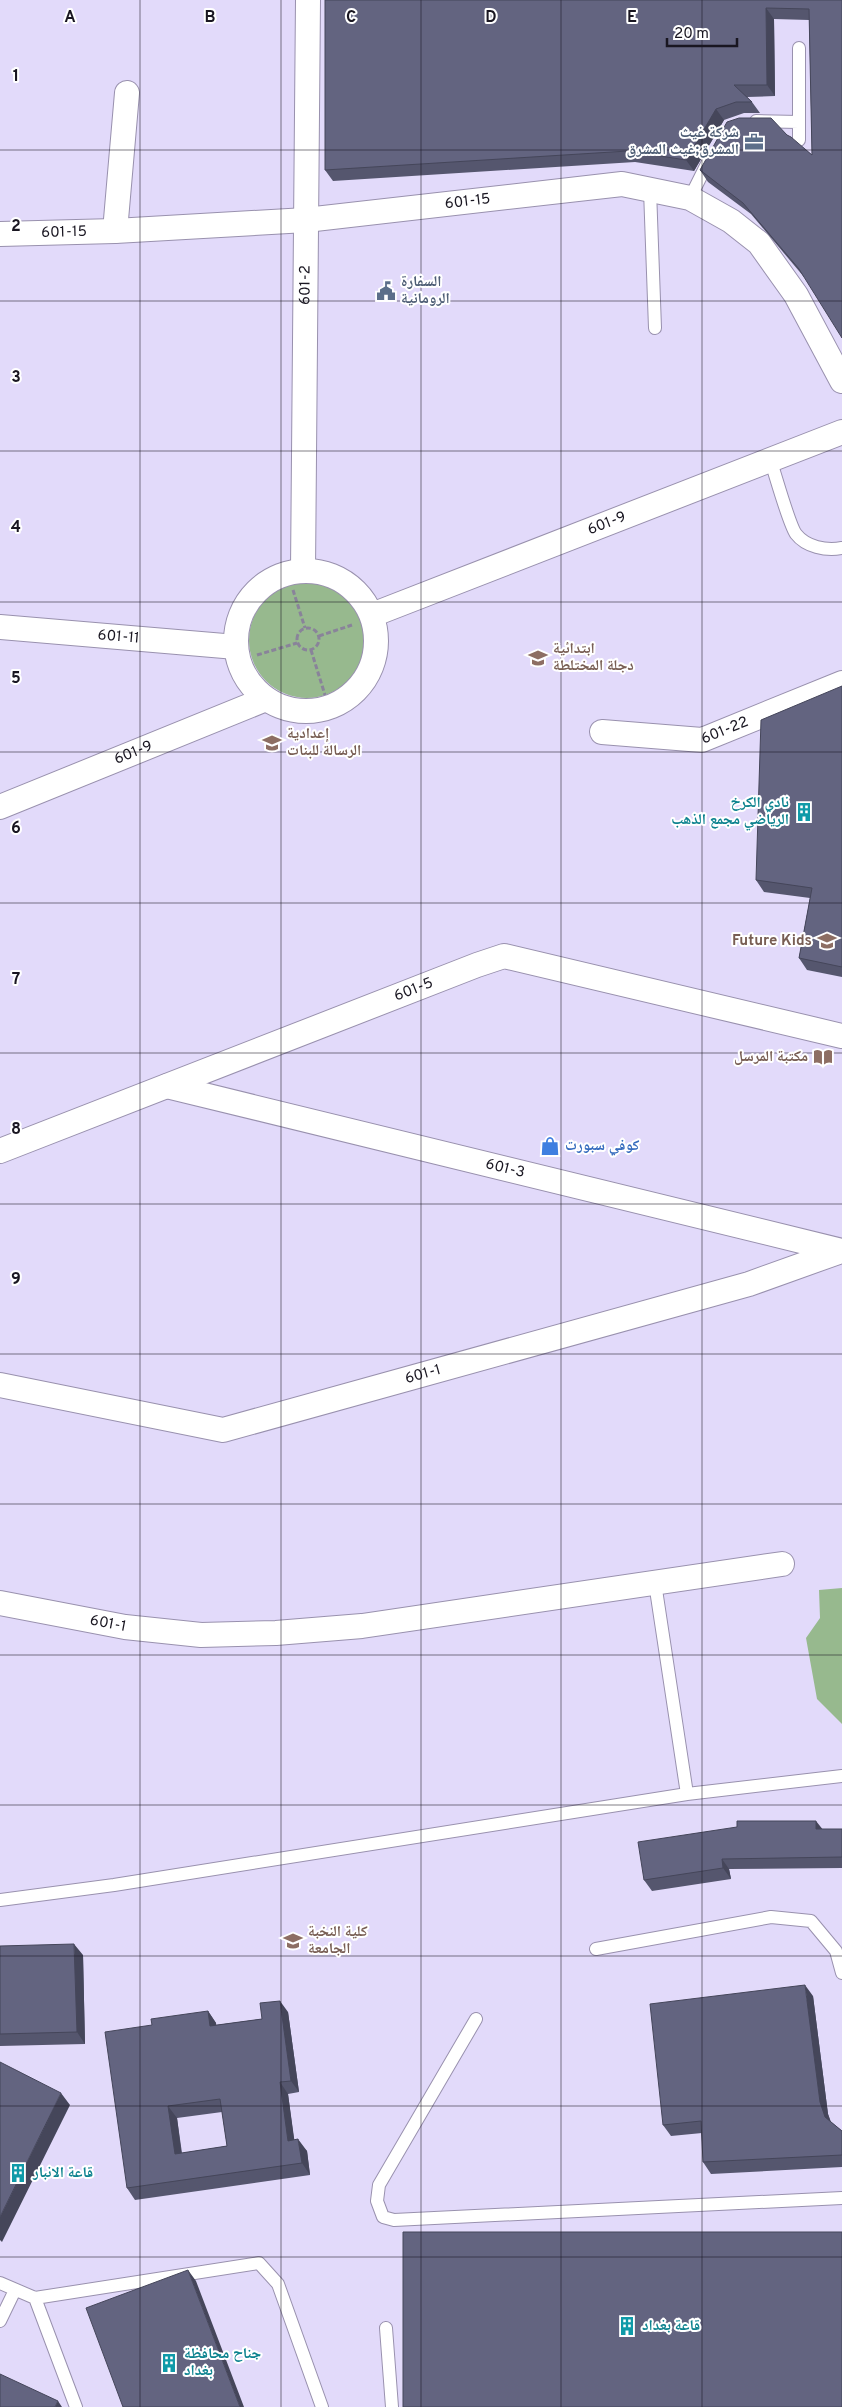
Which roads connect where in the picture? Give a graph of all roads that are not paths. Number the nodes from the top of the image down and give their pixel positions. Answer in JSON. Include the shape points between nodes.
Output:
{"nodes":[{"id":1,"x":308,"y":0,"type":"edge"},
{"id":2,"x":799,"y":48,"type":"dead end"},
{"id":3,"x":127,"y":93,"type":"dead end"},
{"id":4,"x":746,"y":121,"type":"edge"},
{"id":5,"x":799,"y":122,"type":"junction"},
{"id":6,"x":799,"y":140,"type":"dead end"},
{"id":7,"x":714,"y":150,"type":"edge"},
{"id":8,"x":650,"y":190,"type":"junction"},
{"id":9,"x":690,"y":198,"type":"junction"},
{"id":10,"x":306,"y":220,"type":"junction"},
{"id":11,"x":115,"y":231,"type":"junction"},
{"id":12,"x":0,"y":234,"type":"edge"},
{"id":13,"x":655,"y":328,"type":"dead end"},
{"id":14,"x":842,"y":381,"type":"edge"},
{"id":15,"x":842,"y":432,"type":"edge"},
{"id":16,"x":770,"y":460,"type":"junction"},
{"id":17,"x":842,"y":548,"type":"edge"},
{"id":18,"x":297,"y":577,"type":"junction"},
{"id":19,"x":363,"y":620,"type":"junction"},
{"id":20,"x":0,"y":627,"type":"edge"},
{"id":21,"x":244,"y":652,"type":"junction"},
{"id":22,"x":842,"y":683,"type":"edge"},
{"id":23,"x":266,"y":699,"type":"junction"},
{"id":24,"x":602,"y":732,"type":"dead end"},
{"id":25,"x":0,"y":807,"type":"edge"},
{"id":26,"x":842,"y":1036,"type":"edge"},
{"id":27,"x":167,"y":1086,"type":"junction"},
{"id":28,"x":0,"y":1151,"type":"edge"},
{"id":29,"x":842,"y":1251,"type":"edge"},
{"id":30,"x":0,"y":1386,"type":"edge"},
{"id":31,"x":782,"y":1564,"type":"dead end"},
{"id":32,"x":655,"y":1583,"type":"junction"},
{"id":33,"x":0,"y":1603,"type":"edge"},
{"id":34,"x":842,"y":1776,"type":"edge"},
{"id":35,"x":687,"y":1794,"type":"junction"},
{"id":36,"x":0,"y":1900,"type":"edge"},
{"id":37,"x":596,"y":1949,"type":"dead end"},
{"id":38,"x":842,"y":1973,"type":"edge"},
{"id":39,"x":476,"y":2019,"type":"dead end"},
{"id":40,"x":842,"y":2198,"type":"edge"},
{"id":41,"x":0,"y":2283,"type":"edge"},
{"id":42,"x":15,"y":2290,"type":"junction"},
{"id":43,"x":35,"y":2298,"type":"junction"},
{"id":44,"x":0,"y":2321,"type":"edge"},
{"id":45,"x":386,"y":2328,"type":"dead end"},
{"id":46,"x":76,"y":2407,"type":"edge"},
{"id":47,"x":322,"y":2407,"type":"edge"},
{"id":48,"x":392,"y":2407,"type":"edge"}],
"edges":[{"from":1,"to":10,"type":"street","name":"601-2"},
{"from":2,"to":5,"type":"lane"},
{"from":3,"to":11,"type":"street"},
{"from":4,"to":5,"type":"lane"},
{"from":5,"to":6,"type":"lane"},
{"from":7,"to":9,"type":"lane"},
{"from":8,"to":9,"type":"street","name":"601-15"},
{"from":8,"to":10,"type":"street","name":"601-15","via":[[622,184]]},
{"from":8,"to":13,"type":"lane"},
{"from":9,"to":14,"type":"street","name":"601-15","via":[[731,221],[759,243],[796,295]]},
{"from":10,"to":11,"type":"street","name":"601-15"},
{"from":10,"to":18,"type":"street","name":"601-2"},
{"from":11,"to":12,"type":"street","name":"601-15"},
{"from":15,"to":16,"type":"street","name":"601-9"},
{"from":16,"to":17,"type":"lane","via":[[795,533],[813,546],[833,550]]},
{"from":16,"to":19,"type":"street","name":"601-9"},
{"from":18,"to":19,"type":"street","via":[[324,572],[344,582],[361,596]]},
{"from":18,"to":21,"type":"street","via":[[284,574],[253,594],[237,628]]},
{"from":19,"to":23,"type":"street","via":[[377,637],[374,659],[365,680],[350,696],[330,707],[308,711],[286,708]]},
{"from":20,"to":21,"type":"street","name":"601-11"},
{"from":21,"to":23,"type":"street","via":[[241,667]]},
{"from":22,"to":24,"type":"street","name":"601-22","via":[[702,740]]},
{"from":23,"to":25,"type":"street","name":"601-9"},
{"from":26,"to":27,"type":"street","name":"601-5","via":[[504,956]]},
{"from":27,"to":28,"type":"street","name":"601-5"},
{"from":27,"to":29,"type":"street","name":"601-3"},
{"from":29,"to":30,"type":"street","name":"601-1","via":[[749,1284],[223,1430]]},
{"from":31,"to":32,"type":"street","name":"601-1"},
{"from":32,"to":33,"type":"street","name":"601-1","via":[[362,1626],[276,1634],[201,1635],[125,1627]]},
{"from":32,"to":35,"type":"lane"},
{"from":34,"to":35,"type":"lane"},
{"from":35,"to":36,"type":"lane","via":[[114,1885]]},
{"from":37,"to":38,"type":"lane","via":[[771,1917],[811,1921],[836,1951]]},
{"from":39,"to":40,"type":"lane","via":[[380,2185],[377,2201],[384,2217],[404,2219]]},
{"from":41,"to":42,"type":"lane"},
{"from":42,"to":43,"type":"lane"},
{"from":42,"to":44,"type":"lane"},
{"from":43,"to":46,"type":"lane"},
{"from":43,"to":47,"type":"lane","via":[[259,2263],[278,2284]]},
{"from":45,"to":48,"type":"lane"}]}
